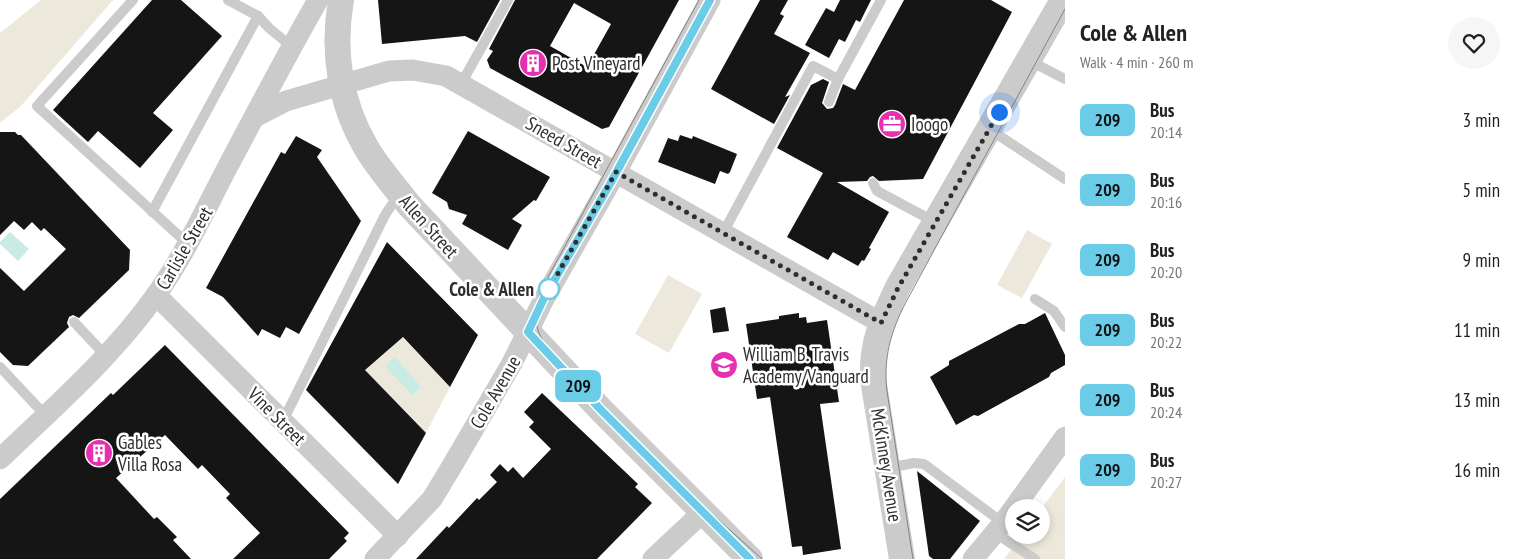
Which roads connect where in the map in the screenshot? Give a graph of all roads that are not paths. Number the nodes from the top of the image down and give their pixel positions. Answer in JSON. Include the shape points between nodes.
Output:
{"nodes":[{"id":1,"x":133,"y":0,"type":"edge"},
{"id":2,"x":228,"y":0,"type":"edge"},
{"id":3,"x":318,"y":0,"type":"edge"},
{"id":4,"x":341,"y":0,"type":"edge"},
{"id":5,"x":508,"y":0,"type":"edge"},
{"id":6,"x":710,"y":0,"type":"edge"},
{"id":7,"x":881,"y":0,"type":"edge"},
{"id":8,"x":1063,"y":0,"type":"edge"},
{"id":9,"x":258,"y":16,"type":"junction"},
{"id":10,"x":292,"y":47,"type":"junction"},
{"id":11,"x":1029,"y":60,"type":"junction"},
{"id":12,"x":838,"y":79,"type":"junction"},
{"id":13,"x":1065,"y":79,"type":"edge"},
{"id":14,"x":342,"y":84,"type":"junction"},
{"id":15,"x":461,"y":84,"type":"junction"},
{"id":16,"x":829,"y":102,"type":"dead end"},
{"id":17,"x":254,"y":117,"type":"junction"},
{"id":18,"x":989,"y":129,"type":"junction"},
{"id":19,"x":616,"y":172,"type":"junction"},
{"id":20,"x":1065,"y":179,"type":"edge"},
{"id":21,"x":873,"y":183,"type":"dead end"},
{"id":22,"x":400,"y":194,"type":"junction"},
{"id":23,"x":152,"y":212,"type":"junction"},
{"id":24,"x":936,"y":222,"type":"junction"},
{"id":25,"x":723,"y":233,"type":"junction"},
{"id":26,"x":188,"y":244,"type":"junction"},
{"id":27,"x":156,"y":295,"type":"junction"},
{"id":28,"x":1035,"y":299,"type":"dead end"},
{"id":29,"x":74,"y":322,"type":"dead end"},
{"id":30,"x":881,"y":323,"type":"junction"},
{"id":31,"x":1065,"y":328,"type":"edge"},
{"id":32,"x":528,"y":332,"type":"junction"},
{"id":33,"x":106,"y":356,"type":"junction"},
{"id":34,"x":0,"y":367,"type":"edge"},
{"id":35,"x":46,"y":416,"type":"junction"},
{"id":36,"x":283,"y":421,"type":"junction"},
{"id":37,"x":1065,"y":437,"type":"edge"},
{"id":38,"x":0,"y":459,"type":"edge"},
{"id":39,"x":887,"y":468,"type":"junction"},
{"id":40,"x":703,"y":512,"type":"junction"},
{"id":41,"x":999,"y":528,"type":"junction"},
{"id":42,"x":398,"y":536,"type":"junction"},
{"id":43,"x":375,"y":559,"type":"edge"},
{"id":44,"x":653,"y":559,"type":"edge"},
{"id":45,"x":750,"y":559,"type":"edge"},
{"id":46,"x":902,"y":559,"type":"edge"},
{"id":47,"x":973,"y":559,"type":"edge"},
{"id":48,"x":1035,"y":559,"type":"edge"}],
"edges":[{"from":1,"to":23,"type":"lane","via":[[37,106]]},
{"from":2,"to":9,"type":"lane"},
{"from":3,"to":10,"type":"street","name":"Carlisle Street"},
{"from":4,"to":14,"type":"street","name":"Allen Street","via":[[338,45]]},
{"from":5,"to":15,"type":"lane"},
{"from":6,"to":19,"type":"street","name":"Cole Avenue"},
{"from":7,"to":12,"type":"lane"},
{"from":8,"to":11,"type":"street","name":"McKinney Avenue"},
{"from":9,"to":10,"type":"lane"},
{"from":9,"to":23,"type":"lane"},
{"from":10,"to":17,"type":"street","name":"Carlisle Street"},
{"from":11,"to":13,"type":"lane"},
{"from":11,"to":18,"type":"street","name":"McKinney Avenue"},
{"from":12,"to":16,"type":"lane"},
{"from":12,"to":25,"type":"lane","via":[[813,66]]},
{"from":14,"to":15,"type":"street","name":"Sneed Street","via":[[389,71],[413,70],[446,76]]},
{"from":14,"to":17,"type":"street","name":"Sneed Street","via":[[286,101]]},
{"from":14,"to":22,"type":"street","name":"Allen Street","via":[[348,110],[367,149]]},
{"from":15,"to":19,"type":"street","name":"Sneed Street"},
{"from":17,"to":26,"type":"street","name":"Carlisle Street"},
{"from":18,"to":20,"type":"lane"},
{"from":18,"to":24,"type":"street","name":"McKinney Avenue"},
{"from":19,"to":25,"type":"street","name":"Sneed Street"},
{"from":19,"to":32,"type":"street","name":"Cole Avenue"},
{"from":21,"to":24,"type":"lane","via":[[877,190]]},
{"from":22,"to":32,"type":"street","name":"Allen Street"},
{"from":22,"to":36,"type":"lane","via":[[385,215]]},
{"from":23,"to":26,"type":"lane"},
{"from":24,"to":30,"type":"street","name":"McKinney Avenue"},
{"from":25,"to":30,"type":"street","name":"Sneed Street"},
{"from":26,"to":27,"type":"street","name":"Carlisle Street"},
{"from":27,"to":33,"type":"street","name":"Carlisle Street"},
{"from":27,"to":36,"type":"street","name":"Vine Street"},
{"from":28,"to":31,"type":"lane","via":[[1054,311]]},
{"from":29,"to":33,"type":"lane"},
{"from":30,"to":39,"type":"street","name":"McKinney Avenue","via":[[872,365]]},
{"from":32,"to":40,"type":"street","name":"Allen Street"},
{"from":32,"to":42,"type":"street","name":"Cole Avenue","via":[[432,499]]},
{"from":33,"to":35,"type":"street","name":"Carlisle Street"},
{"from":34,"to":35,"type":"lane"},
{"from":35,"to":38,"type":"street","name":"Carlisle Street"},
{"from":36,"to":42,"type":"street","name":"Vine Street"},
{"from":37,"to":41,"type":"street"},
{"from":39,"to":41,"type":"lane","via":[[924,464]]},
{"from":39,"to":46,"type":"street","name":"McKinney Avenue"},
{"from":40,"to":44,"type":"street"},
{"from":40,"to":45,"type":"street","name":"Allen Street"},
{"from":41,"to":47,"type":"street"},
{"from":41,"to":48,"type":"lane"},
{"from":42,"to":43,"type":"street","name":"Cole Avenue"}]}
